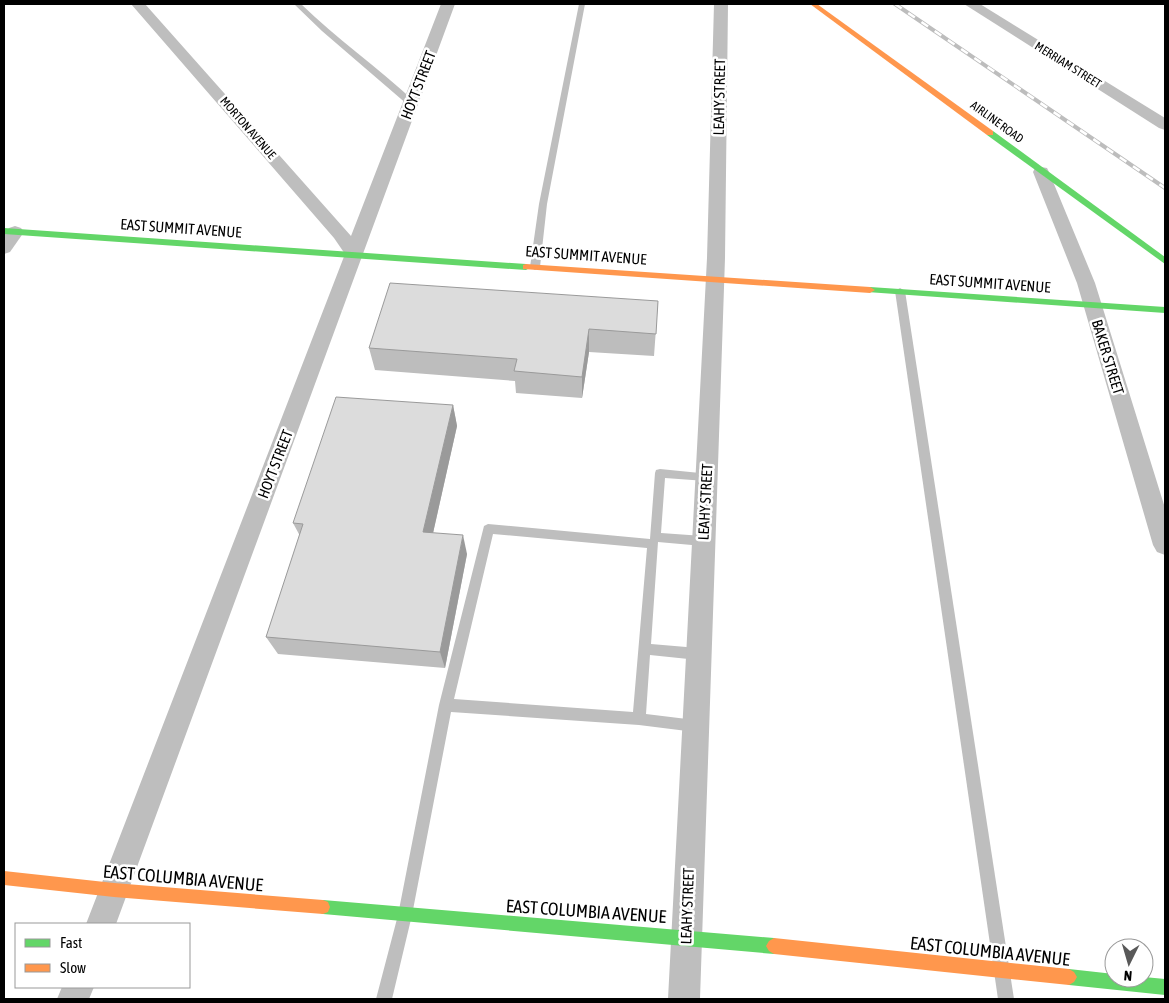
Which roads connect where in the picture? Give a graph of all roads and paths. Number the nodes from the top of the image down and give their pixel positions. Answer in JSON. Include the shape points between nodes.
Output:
{"nodes":[{"id":1,"x":138,"y":4,"type":"edge"},
{"id":2,"x":297,"y":4,"type":"edge"},
{"id":3,"x":448,"y":4,"type":"edge"},
{"id":4,"x":582,"y":4,"type":"edge"},
{"id":5,"x":721,"y":4,"type":"edge"},
{"id":6,"x":813,"y":4,"type":"edge"},
{"id":7,"x":971,"y":4,"type":"edge"},
{"id":8,"x":411,"y":103,"type":"junction"},
{"id":9,"x":1165,"y":125,"type":"edge"},
{"id":10,"x":1042,"y":172,"type":"junction"},
{"id":11,"x":9,"y":231,"type":"edge"},
{"id":12,"x":4,"y":248,"type":"edge"},
{"id":13,"x":354,"y":255,"type":"junction"},
{"id":14,"x":1165,"y":261,"type":"edge"},
{"id":15,"x":535,"y":267,"type":"junction"},
{"id":16,"x":715,"y":278,"type":"junction"},
{"id":17,"x":900,"y":292,"type":"junction"},
{"id":18,"x":1093,"y":305,"type":"junction"},
{"id":19,"x":1165,"y":310,"type":"edge"},
{"id":20,"x":706,"y":477,"type":"junction"},
{"id":21,"x":654,"y":540,"type":"junction"},
{"id":22,"x":703,"y":541,"type":"junction"},
{"id":23,"x":1165,"y":545,"type":"edge"},
{"id":24,"x":645,"y":650,"type":"junction"},
{"id":25,"x":698,"y":654,"type":"junction"},
{"id":26,"x":446,"y":705,"type":"junction"},
{"id":27,"x":639,"y":719,"type":"junction"},
{"id":28,"x":695,"y":726,"type":"junction"},
{"id":29,"x":4,"y":878,"type":"edge"},
{"id":30,"x":114,"y":890,"type":"junction"},
{"id":31,"x":405,"y":915,"type":"junction"},
{"id":32,"x":101,"y":923,"type":"edge"},
{"id":33,"x":685,"y":937,"type":"junction"},
{"id":34,"x":1001,"y":970,"type":"junction"},
{"id":35,"x":1165,"y":987,"type":"edge"},
{"id":36,"x":384,"y":999,"type":"edge"},
{"id":37,"x":684,"y":999,"type":"edge"},
{"id":38,"x":1006,"y":999,"type":"edge"}],
"edges":[{"from":1,"to":13,"type":"street","name":"MORTON AVENUE","via":[[341,234]]},
{"from":2,"to":8,"type":"lane"},
{"from":3,"to":8,"type":"street","name":"HOYT STREET"},
{"from":4,"to":15,"type":"lane","via":[[543,204]]},
{"from":5,"to":16,"type":"street","name":"LEAHY STREET"},
{"from":6,"to":10,"type":"street","name":"AIRLINE ROAD"},
{"from":7,"to":9,"type":"street","name":"MERRIAM STREET"},
{"from":8,"to":13,"type":"street","name":"HOYT STREET"},
{"from":10,"to":14,"type":"street","name":"AIRLINE ROAD"},
{"from":10,"to":18,"type":"street","name":"BAKER STREET"},
{"from":11,"to":12,"type":"street"},
{"from":11,"to":13,"type":"street","name":"EAST SUMMIT AVENUE"},
{"from":13,"to":15,"type":"street","name":"EAST SUMMIT AVENUE"},
{"from":13,"to":30,"type":"street","name":"HOYT STREET"},
{"from":15,"to":16,"type":"street","name":"EAST SUMMIT AVENUE"},
{"from":16,"to":17,"type":"street","name":"EAST SUMMIT AVENUE"},
{"from":16,"to":20,"type":"street","name":"LEAHY STREET"},
{"from":17,"to":18,"type":"street","name":"EAST SUMMIT AVENUE"},
{"from":17,"to":34,"type":"lane"},
{"from":18,"to":19,"type":"street","name":"EAST SUMMIT AVENUE"},
{"from":18,"to":23,"type":"street","name":"BAKER STREET"},
{"from":20,"to":21,"type":"lane","via":[[660,473]]},
{"from":20,"to":22,"type":"street","name":"LEAHY STREET"},
{"from":21,"to":22,"type":"lane"},
{"from":21,"to":24,"type":"lane"},
{"from":21,"to":26,"type":"lane","via":[[488,529]]},
{"from":22,"to":25,"type":"street","name":"LEAHY STREET"},
{"from":24,"to":25,"type":"lane"},
{"from":24,"to":27,"type":"lane"},
{"from":25,"to":28,"type":"street","name":"LEAHY STREET"},
{"from":26,"to":27,"type":"lane"},
{"from":26,"to":31,"type":"lane"},
{"from":27,"to":28,"type":"lane"},
{"from":28,"to":33,"type":"street","name":"LEAHY STREET"},
{"from":29,"to":30,"type":"street","name":"EAST COLUMBIA AVENUE"},
{"from":30,"to":31,"type":"street","name":"EAST COLUMBIA AVENUE"},
{"from":30,"to":32,"type":"street","name":"HOYT STREET"},
{"from":31,"to":33,"type":"street","name":"EAST COLUMBIA AVENUE"},
{"from":31,"to":36,"type":"lane"},
{"from":33,"to":34,"type":"street","name":"EAST COLUMBIA AVENUE"},
{"from":33,"to":37,"type":"street","name":"LEAHY STREET"},
{"from":34,"to":35,"type":"street","name":"EAST COLUMBIA AVENUE"},
{"from":34,"to":38,"type":"lane"}]}
